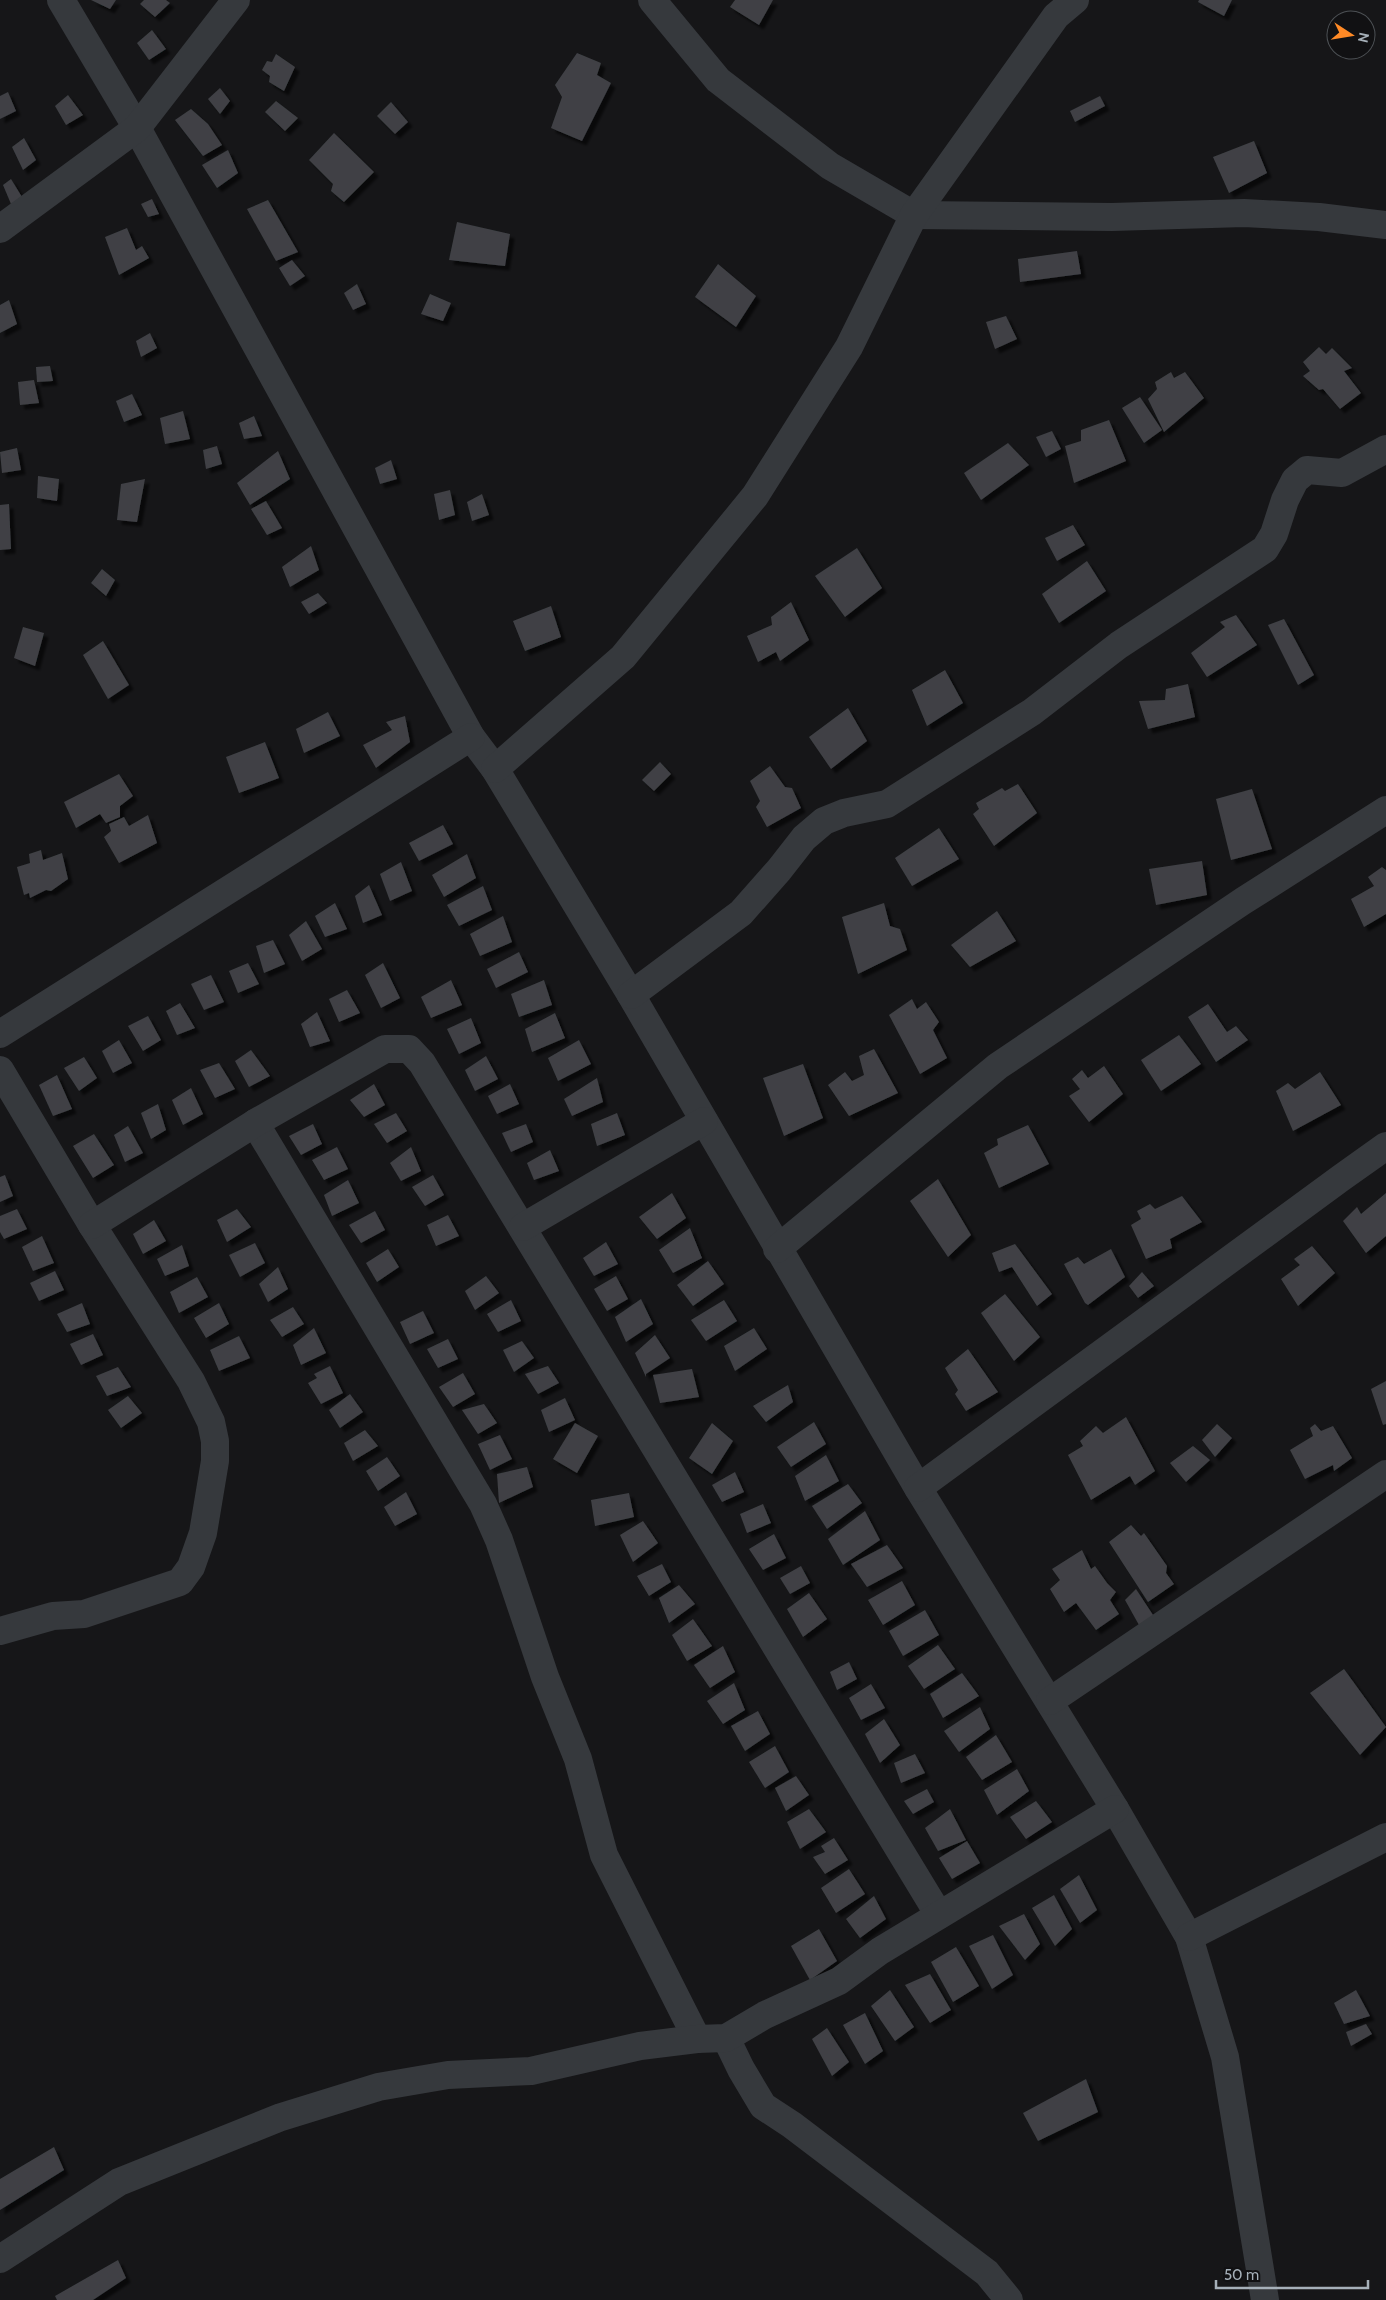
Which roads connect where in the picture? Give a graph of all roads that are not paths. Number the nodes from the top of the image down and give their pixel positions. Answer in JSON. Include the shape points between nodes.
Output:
{"nodes":[{"id":1,"x":61,"y":0,"type":"edge"},
{"id":2,"x":236,"y":0,"type":"edge"},
{"id":3,"x":652,"y":0,"type":"edge"},
{"id":4,"x":1075,"y":0,"type":"edge"},
{"id":5,"x":137,"y":128,"type":"junction"},
{"id":6,"x":914,"y":215,"type":"junction"},
{"id":7,"x":1386,"y":226,"type":"edge"},
{"id":8,"x":0,"y":229,"type":"edge"},
{"id":9,"x":1386,"y":449,"type":"edge"},
{"id":10,"x":471,"y":736,"type":"junction"},
{"id":11,"x":495,"y":769,"type":"junction"},
{"id":12,"x":1386,"y":810,"type":"edge"},
{"id":13,"x":631,"y":995,"type":"junction"},
{"id":14,"x":0,"y":1034,"type":"edge"},
{"id":15,"x":0,"y":1070,"type":"edge"},
{"id":16,"x":704,"y":1121,"type":"junction"},
{"id":17,"x":255,"y":1123,"type":"junction"},
{"id":18,"x":1386,"y":1146,"type":"edge"},
{"id":19,"x":92,"y":1225,"type":"junction"},
{"id":20,"x":523,"y":1227,"type":"junction"},
{"id":21,"x":777,"y":1249,"type":"junction"},
{"id":22,"x":1386,"y":1474,"type":"edge"},
{"id":23,"x":918,"y":1488,"type":"junction"},
{"id":24,"x":0,"y":1631,"type":"edge"},
{"id":25,"x":1050,"y":1701,"type":"junction"},
{"id":26,"x":1116,"y":1809,"type":"junction"},
{"id":27,"x":1386,"y":1837,"type":"edge"},
{"id":28,"x":939,"y":1915,"type":"junction"},
{"id":29,"x":1189,"y":1937,"type":"junction"},
{"id":30,"x":726,"y":2038,"type":"junction"},
{"id":31,"x":698,"y":2039,"type":"junction"},
{"id":32,"x":0,"y":2259,"type":"edge"},
{"id":33,"x":1009,"y":2300,"type":"edge"},
{"id":34,"x":1265,"y":2300,"type":"edge"}],
"edges":[{"from":1,"to":5,"type":"street"},
{"from":2,"to":5,"type":"street"},
{"from":3,"to":6,"type":"street","via":[[718,80],[830,166]]},
{"from":4,"to":6,"type":"street","via":[[1056,16]]},
{"from":5,"to":8,"type":"street"},
{"from":5,"to":10,"type":"street"},
{"from":6,"to":7,"type":"street","via":[[1112,218],[1244,213],[1319,217]]},
{"from":6,"to":11,"type":"street","via":[[849,347],[755,496],[623,657]]},
{"from":9,"to":13,"type":"street","via":[[1342,473],[1307,470],[1294,480],[1265,550],[1119,645],[1032,712],[887,804],[824,820],[804,838],[741,913]]},
{"from":10,"to":11,"type":"street"},
{"from":10,"to":14,"type":"street"},
{"from":11,"to":13,"type":"street"},
{"from":12,"to":21,"type":"street","via":[[1243,901],[998,1066]]},
{"from":13,"to":16,"type":"street"},
{"from":15,"to":19,"type":"street"},
{"from":16,"to":20,"type":"street"},
{"from":16,"to":21,"type":"street"},
{"from":17,"to":19,"type":"street"},
{"from":17,"to":20,"type":"street","via":[[384,1049],[409,1049],[422,1063]]},
{"from":17,"to":31,"type":"street","via":[[483,1504],[578,1759],[604,1855]]},
{"from":18,"to":23,"type":"street"},
{"from":19,"to":24,"type":"street","via":[[191,1381],[211,1422],[216,1441],[215,1461],[203,1533],[192,1567],[180,1582],[84,1614],[53,1616]]},
{"from":20,"to":28,"type":"street"},
{"from":21,"to":23,"type":"street"},
{"from":22,"to":25,"type":"street"},
{"from":23,"to":25,"type":"street"},
{"from":25,"to":26,"type":"street"},
{"from":26,"to":28,"type":"street"},
{"from":26,"to":29,"type":"street"},
{"from":27,"to":29,"type":"street"},
{"from":28,"to":30,"type":"street","via":[[839,1981],[765,2015]]},
{"from":29,"to":34,"type":"street","via":[[1225,2057]]},
{"from":30,"to":31,"type":"street"},
{"from":30,"to":33,"type":"street","via":[[763,2106],[987,2273]]},
{"from":31,"to":32,"type":"street","via":[[640,2046],[531,2071],[448,2075],[378,2087],[290,2115],[119,2182]]}]}
